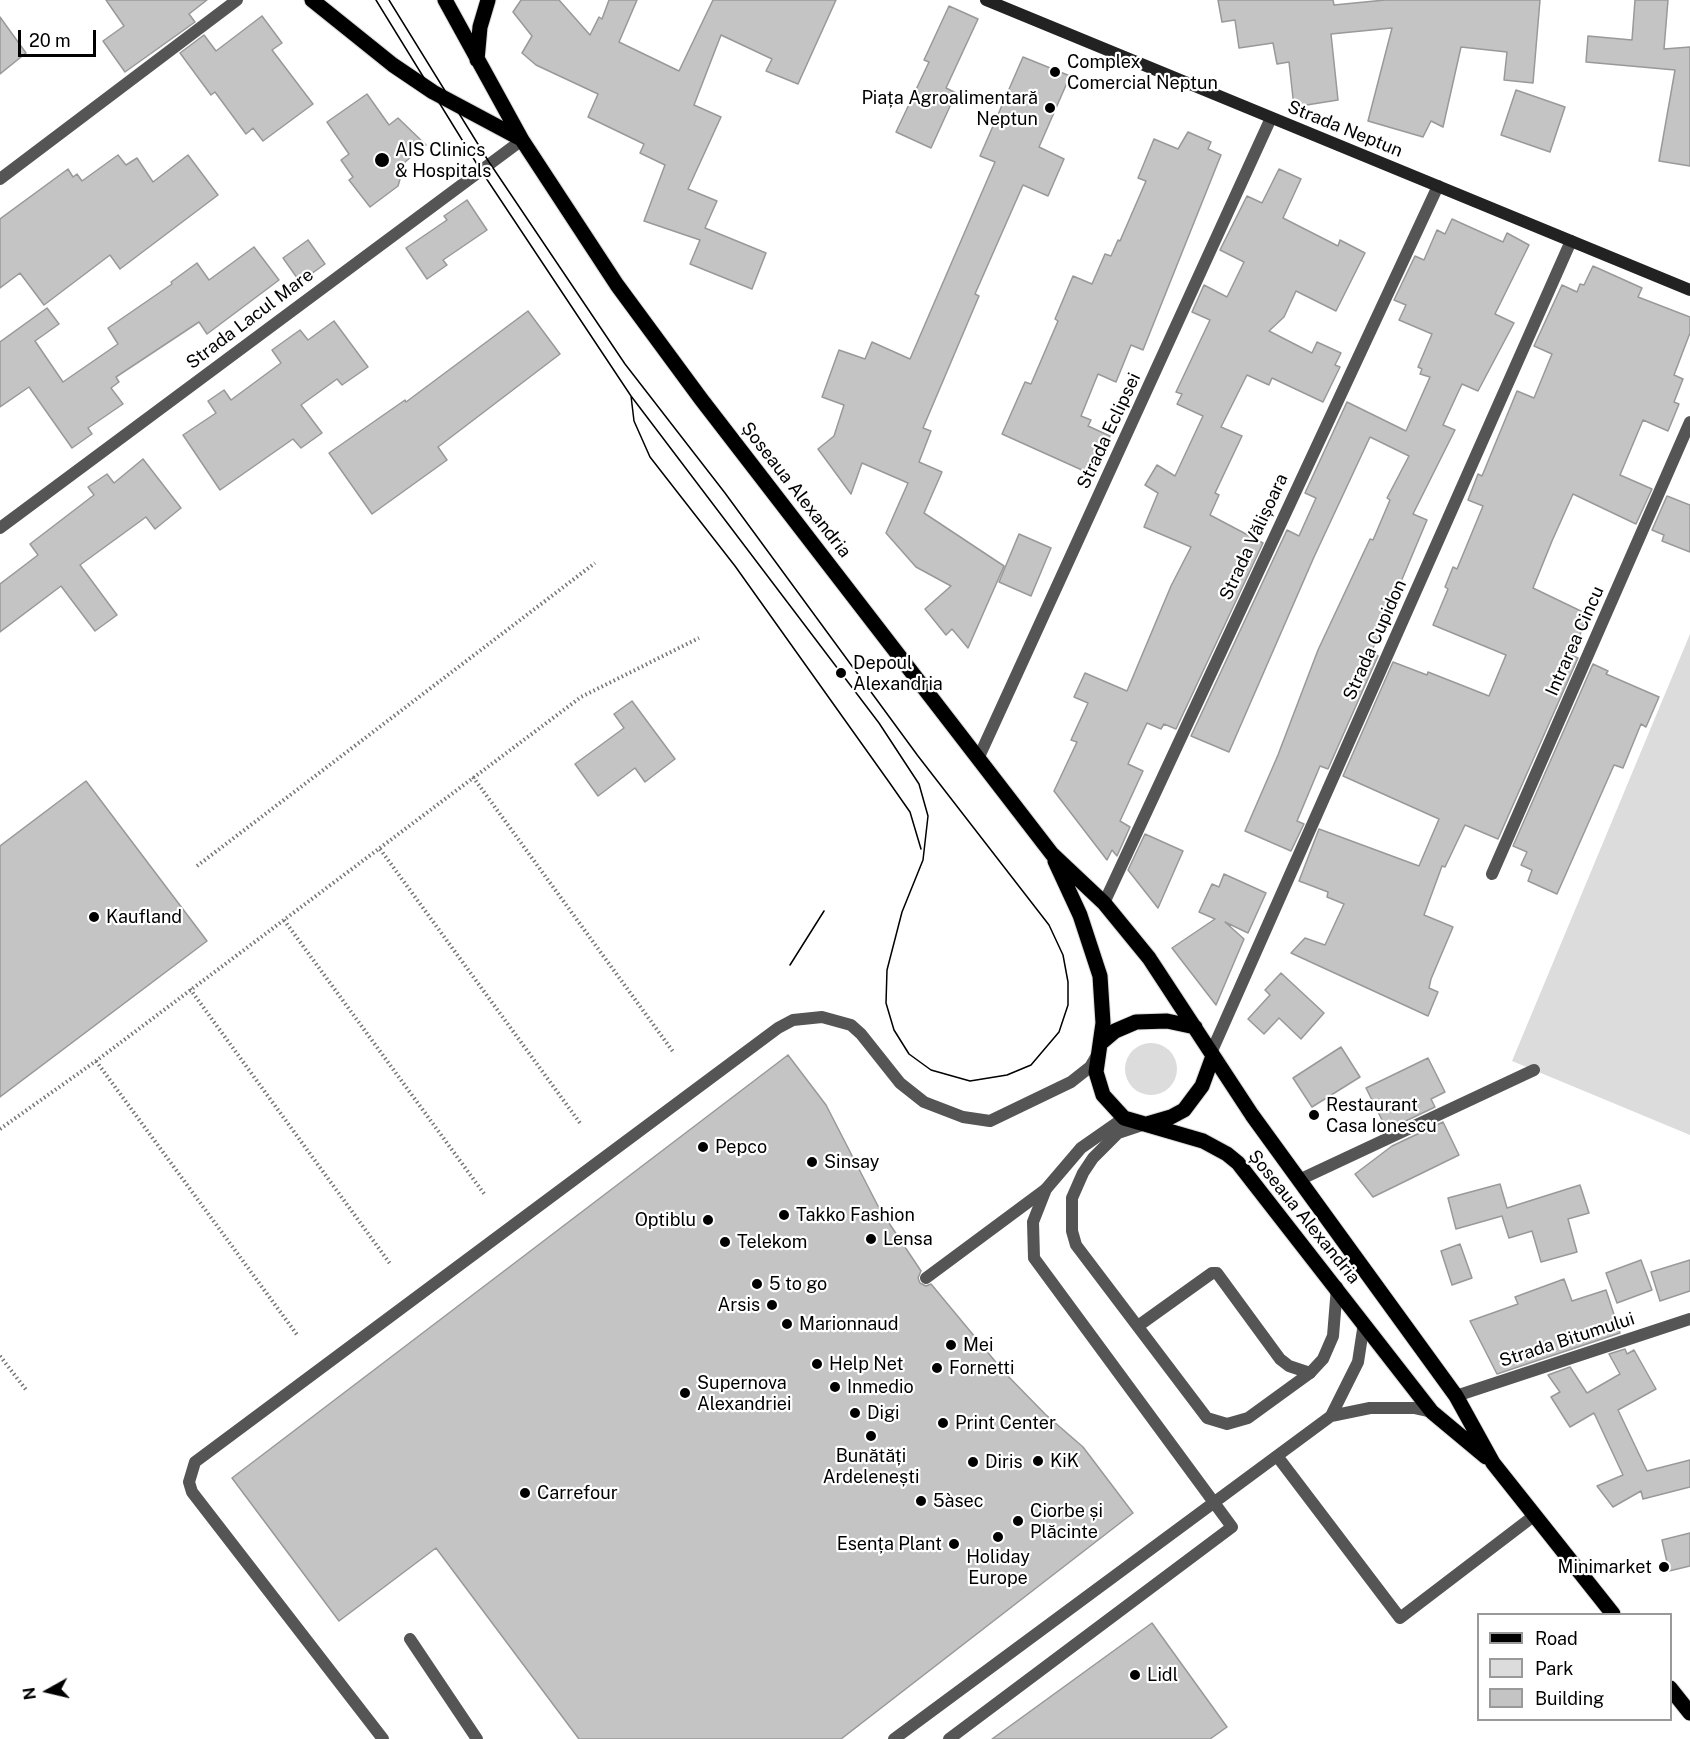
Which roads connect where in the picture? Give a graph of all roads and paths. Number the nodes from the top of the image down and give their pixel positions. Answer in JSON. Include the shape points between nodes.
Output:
{"nodes":[{"id":1,"x":237,"y":0,"type":"edge"},
{"id":2,"x":312,"y":0,"type":"edge"},
{"id":3,"x":445,"y":0,"type":"edge"},
{"id":4,"x":488,"y":0,"type":"edge"},
{"id":5,"x":986,"y":0,"type":"edge"},
{"id":6,"x":477,"y":60,"type":"junction"},
{"id":7,"x":1271,"y":118,"type":"junction"},
{"id":8,"x":522,"y":140,"type":"junction"},
{"id":9,"x":0,"y":179,"type":"edge"},
{"id":10,"x":1438,"y":186,"type":"junction"},
{"id":11,"x":1571,"y":241,"type":"junction"},
{"id":12,"x":1690,"y":290,"type":"edge"},
{"id":13,"x":1690,"y":422,"type":"edge"},
{"id":14,"x":0,"y":528,"type":"edge"},
{"id":15,"x":595,"y":563,"type":"dead end"},
{"id":16,"x":699,"y":638,"type":"dead end"},
{"id":17,"x":978,"y":759,"type":"junction"},
{"id":18,"x":473,"y":777,"type":"junction"},
{"id":19,"x":380,"y":849,"type":"junction"},
{"id":20,"x":1052,"y":854,"type":"junction"},
{"id":21,"x":197,"y":866,"type":"dead end"},
{"id":22,"x":1492,"y":874,"type":"dead end"},
{"id":23,"x":1104,"y":903,"type":"junction"},
{"id":24,"x":284,"y":920,"type":"junction"},
{"id":25,"x":190,"y":989,"type":"junction"},
{"id":26,"x":1195,"y":1027,"type":"junction"},
{"id":27,"x":1099,"y":1050,"type":"junction"},
{"id":28,"x":674,"y":1053,"type":"dead end"},
{"id":29,"x":1212,"y":1054,"type":"junction"},
{"id":30,"x":96,"y":1061,"type":"junction"},
{"id":31,"x":1534,"y":1070,"type":"dead end"},
{"id":32,"x":1124,"y":1118,"type":"junction"},
{"id":33,"x":580,"y":1123,"type":"dead end"},
{"id":34,"x":1142,"y":1125,"type":"junction"},
{"id":35,"x":0,"y":1129,"type":"edge"},
{"id":36,"x":1299,"y":1180,"type":"junction"},
{"id":37,"x":1046,"y":1189,"type":"junction"},
{"id":38,"x":485,"y":1195,"type":"dead end"},
{"id":39,"x":391,"y":1265,"type":"dead end"},
{"id":40,"x":927,"y":1278,"type":"dead end"},
{"id":41,"x":1336,"y":1287,"type":"junction"},
{"id":42,"x":1690,"y":1319,"type":"edge"},
{"id":43,"x":1364,"y":1323,"type":"junction"},
{"id":44,"x":1138,"y":1326,"type":"junction"},
{"id":45,"x":298,"y":1336,"type":"dead end"},
{"id":46,"x":0,"y":1356,"type":"edge"},
{"id":47,"x":1310,"y":1373,"type":"junction"},
{"id":48,"x":27,"y":1390,"type":"dead end"},
{"id":49,"x":1456,"y":1396,"type":"junction"},
{"id":50,"x":1432,"y":1412,"type":"junction"},
{"id":51,"x":1331,"y":1416,"type":"junction"},
{"id":52,"x":1277,"y":1456,"type":"junction"},
{"id":53,"x":1493,"y":1463,"type":"junction"},
{"id":54,"x":1215,"y":1503,"type":"junction"},
{"id":55,"x":1535,"y":1515,"type":"junction"},
{"id":56,"x":1612,"y":1613,"type":"edge"},
{"id":57,"x":410,"y":1639,"type":"dead end"},
{"id":58,"x":1672,"y":1689,"type":"edge"},
{"id":59,"x":1689,"y":1710,"type":"edge"},
{"id":60,"x":383,"y":1739,"type":"edge"},
{"id":61,"x":477,"y":1739,"type":"edge"},
{"id":62,"x":894,"y":1739,"type":"edge"},
{"id":63,"x":949,"y":1739,"type":"edge"}],
"edges":[{"from":1,"to":9,"type":"street"},
{"from":2,"to":8,"type":"main road","name":"Șoseaua Alexandria","via":[[433,92]]},
{"from":3,"to":6,"type":"main road","name":"Șoseaua Alexandria"},
{"from":4,"to":6,"type":"main road"},
{"from":5,"to":7,"type":"street","name":"Strada Neptun"},
{"from":6,"to":8,"type":"main road","name":"Șoseaua Alexandria"},
{"from":7,"to":10,"type":"street","name":"Strada Neptun"},
{"from":7,"to":17,"type":"street","name":"Strada Eclipsei"},
{"from":8,"to":14,"type":"street","name":"Strada Lacul Mare"},
{"from":8,"to":17,"type":"main road","name":"Șoseaua Alexandria","via":[[604,266],[694,389]]},
{"from":10,"to":11,"type":"street","name":"Strada Neptun"},
{"from":10,"to":23,"type":"street","name":"Strada Vălișoara"},
{"from":11,"to":12,"type":"street","name":"Strada Neptun"},
{"from":11,"to":29,"type":"street","name":"Strada Cupidon"},
{"from":13,"to":22,"type":"street","name":"Intrarea Cincu"},
{"from":15,"to":21,"type":"path"},
{"from":16,"to":18,"type":"path","via":[[581,697]]},
{"from":17,"to":20,"type":"main road","name":"Șoseaua Alexandria"},
{"from":18,"to":19,"type":"path"},
{"from":18,"to":28,"type":"path"},
{"from":19,"to":24,"type":"path"},
{"from":19,"to":33,"type":"path"},
{"from":20,"to":23,"type":"main road","name":"Șoseaua Alexandria"},
{"from":20,"to":27,"type":"main road","name":"Șoseaua Alexandria","via":[[1092,946],[1103,991]]},
{"from":23,"to":26,"type":"main road","name":"Șoseaua Alexandria","via":[[1149,958]]},
{"from":24,"to":25,"type":"path"},
{"from":24,"to":38,"type":"path"},
{"from":25,"to":30,"type":"path"},
{"from":25,"to":39,"type":"path"},
{"from":26,"to":27,"type":"main road","via":[[1167,1021],[1136,1022],[1115,1031]]},
{"from":26,"to":29,"type":"main road","name":"Șoseaua Alexandria"},
{"from":27,"to":32,"type":"main road","name":"Șoseaua Alexandria","via":[[1098,1084]]},
{"from":27,"to":60,"type":"street","via":[[1090,1067],[1071,1082],[990,1121],[963,1117],[924,1102],[900,1083],[851,1025],[822,1017],[793,1020],[195,1462],[189,1482],[192,1492]]},
{"from":29,"to":34,"type":"main road","via":[[1202,1086],[1184,1110]]},
{"from":29,"to":36,"type":"main road","name":"Șoseaua Alexandria"},
{"from":30,"to":35,"type":"path"},
{"from":30,"to":45,"type":"path"},
{"from":31,"to":36,"type":"street"},
{"from":32,"to":34,"type":"main road","name":"Șoseaua Alexandria"},
{"from":32,"to":37,"type":"street","via":[[1081,1148]]},
{"from":34,"to":41,"type":"main road","name":"Șoseaua Alexandria","via":[[1188,1136],[1227,1154],[1251,1177]]},
{"from":34,"to":44,"type":"street","via":[[1118,1133],[1093,1158],[1076,1185],[1070,1215],[1077,1245]]},
{"from":36,"to":49,"type":"main road","name":"Șoseaua Alexandria"},
{"from":37,"to":40,"type":"street"},
{"from":37,"to":54,"type":"street","via":[[1033,1222],[1034,1258]]},
{"from":41,"to":43,"type":"main road","name":"Șoseaua Alexandria"},
{"from":41,"to":47,"type":"street","via":[[1333,1336],[1323,1359]]},
{"from":42,"to":49,"type":"street","name":"Strada Bitumului"},
{"from":43,"to":50,"type":"main road","name":"Șoseaua Alexandria"},
{"from":43,"to":51,"type":"street","via":[[1358,1362]]},
{"from":44,"to":47,"type":"street","via":[[1207,1418],[1216,1423],[1248,1418]]},
{"from":44,"to":47,"type":"street","via":[[1217,1273],[1280,1359]]},
{"from":46,"to":48,"type":"path"},
{"from":49,"to":53,"type":"main road","name":"Șoseaua Alexandria"},
{"from":50,"to":51,"type":"street","via":[[1370,1408]]},
{"from":50,"to":53,"type":"main road","name":"Șoseaua Alexandria"},
{"from":51,"to":52,"type":"street"},
{"from":52,"to":54,"type":"street"},
{"from":52,"to":55,"type":"street","via":[[1400,1618]]},
{"from":53,"to":55,"type":"main road","name":"Șoseaua Alexandria"},
{"from":54,"to":62,"type":"street"},
{"from":54,"to":63,"type":"street","via":[[1232,1527]]},
{"from":55,"to":56,"type":"main road","name":"Șoseaua Alexandria"},
{"from":57,"to":61,"type":"street"},
{"from":58,"to":59,"type":"main road"}]}
